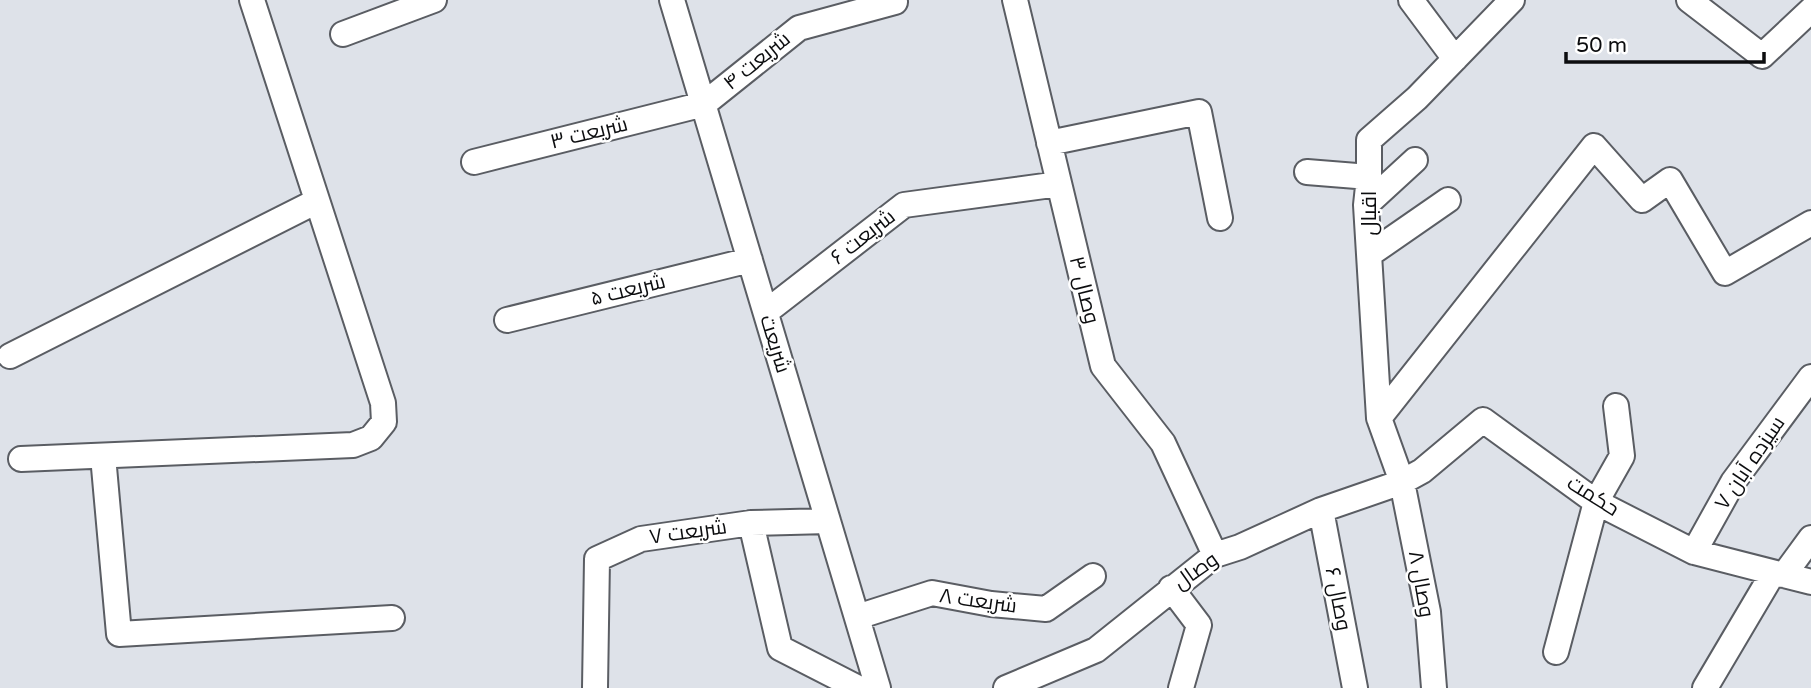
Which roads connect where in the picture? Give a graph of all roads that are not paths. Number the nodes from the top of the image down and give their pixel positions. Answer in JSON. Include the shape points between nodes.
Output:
{"nodes":[{"id":1,"x":252,"y":0,"type":"edge"},
{"id":2,"x":434,"y":0,"type":"edge"},
{"id":3,"x":672,"y":0,"type":"edge"},
{"id":4,"x":1015,"y":0,"type":"edge"},
{"id":5,"x":1412,"y":0,"type":"edge"},
{"id":6,"x":1512,"y":0,"type":"edge"},
{"id":7,"x":1689,"y":0,"type":"edge"},
{"id":8,"x":895,"y":2,"type":"dead end"},
{"id":9,"x":1811,"y":10,"type":"edge"},
{"id":10,"x":343,"y":34,"type":"dead end"},
{"id":11,"x":1455,"y":59,"type":"junction"},
{"id":12,"x":704,"y":104,"type":"junction"},
{"id":13,"x":1049,"y":144,"type":"junction"},
{"id":14,"x":1415,"y":160,"type":"dead end"},
{"id":15,"x":474,"y":162,"type":"dead end"},
{"id":16,"x":1307,"y":172,"type":"dead end"},
{"id":17,"x":1369,"y":177,"type":"junction"},
{"id":18,"x":1059,"y":184,"type":"junction"},
{"id":19,"x":1448,"y":200,"type":"dead end"},
{"id":20,"x":317,"y":201,"type":"junction"},
{"id":21,"x":1366,"y":205,"type":"junction"},
{"id":22,"x":1220,"y":218,"type":"dead end"},
{"id":23,"x":1811,"y":223,"type":"edge"},
{"id":24,"x":1370,"y":254,"type":"junction"},
{"id":25,"x":750,"y":260,"type":"junction"},
{"id":26,"x":766,"y":312,"type":"junction"},
{"id":27,"x":506,"y":320,"type":"dead end"},
{"id":28,"x":10,"y":356,"type":"dead end"},
{"id":29,"x":1811,"y":377,"type":"edge"},
{"id":30,"x":1616,"y":406,"type":"dead end"},
{"id":31,"x":1378,"y":418,"type":"junction"},
{"id":32,"x":103,"y":456,"type":"junction"},
{"id":33,"x":20,"y":459,"type":"dead end"},
{"id":34,"x":1402,"y":482,"type":"junction"},
{"id":35,"x":1596,"y":502,"type":"junction"},
{"id":36,"x":1321,"y":510,"type":"junction"},
{"id":37,"x":828,"y":521,"type":"junction"},
{"id":38,"x":751,"y":523,"type":"junction"},
{"id":39,"x":1811,"y":538,"type":"edge"},
{"id":40,"x":1694,"y":552,"type":"junction"},
{"id":41,"x":1215,"y":555,"type":"junction"},
{"id":42,"x":1779,"y":574,"type":"junction"},
{"id":43,"x":1093,"y":576,"type":"dead end"},
{"id":44,"x":1811,"y":582,"type":"edge"},
{"id":45,"x":1171,"y":588,"type":"junction"},
{"id":46,"x":857,"y":617,"type":"junction"},
{"id":47,"x":392,"y":618,"type":"dead end"},
{"id":48,"x":1556,"y":652,"type":"dead end"},
{"id":49,"x":1017,"y":686,"type":"edge"},
{"id":50,"x":595,"y":688,"type":"edge"},
{"id":51,"x":858,"y":688,"type":"edge"},
{"id":52,"x":878,"y":688,"type":"edge"},
{"id":53,"x":1181,"y":688,"type":"edge"},
{"id":54,"x":1355,"y":688,"type":"edge"},
{"id":55,"x":1434,"y":688,"type":"edge"},
{"id":56,"x":1705,"y":688,"type":"edge"}],
"edges":[{"from":1,"to":20,"type":"street"},
{"from":2,"to":10,"type":"street"},
{"from":3,"to":12,"type":"street","name":"شریعت"},
{"from":4,"to":13,"type":"street","name":"وصال ۳"},
{"from":5,"to":11,"type":"street"},
{"from":6,"to":11,"type":"street","name":"اقبال"},
{"from":7,"to":9,"type":"street","via":[[1762,56]]},
{"from":8,"to":12,"type":"street","name":"شریعت ۴","via":[[799,28]]},
{"from":11,"to":17,"type":"street","name":"اقبال","via":[[1369,140]]},
{"from":12,"to":15,"type":"street","name":"شریعت ۳"},
{"from":12,"to":25,"type":"street","name":"شریعت"},
{"from":13,"to":18,"type":"street","name":"وصال ۳"},
{"from":13,"to":22,"type":"street","via":[[1199,112]]},
{"from":14,"to":21,"type":"street"},
{"from":16,"to":17,"type":"street"},
{"from":17,"to":21,"type":"street","name":"اقبال"},
{"from":18,"to":26,"type":"street","name":"شریعت ۶","via":[[904,205]]},
{"from":18,"to":41,"type":"street","name":"وصال ۳","via":[[1103,366],[1163,443]]},
{"from":19,"to":24,"type":"street"},
{"from":20,"to":28,"type":"street"},
{"from":20,"to":32,"type":"street","via":[[383,403],[384,422],[371,438],[353,445]]},
{"from":21,"to":24,"type":"street","name":"اقبال"},
{"from":23,"to":31,"type":"street","via":[[1725,273],[1671,180],[1642,200],[1594,146]]},
{"from":24,"to":31,"type":"street","name":"اقبال"},
{"from":25,"to":26,"type":"street","name":"شریعت"},
{"from":25,"to":27,"type":"street","name":"شریعت ۵"},
{"from":26,"to":37,"type":"street","name":"شریعت"},
{"from":29,"to":40,"type":"street","name":"سیزده آبان ۷","via":[[1733,482]]},
{"from":30,"to":35,"type":"street","via":[[1622,456]]},
{"from":31,"to":34,"type":"street","name":"اقبال"},
{"from":32,"to":33,"type":"street"},
{"from":32,"to":47,"type":"street","via":[[119,634]]},
{"from":34,"to":35,"type":"street","name":"حکمت","via":[[1422,471],[1483,419]]},
{"from":34,"to":36,"type":"street","name":"وصال"},
{"from":34,"to":55,"type":"street","name":"وصال ۸","via":[[1428,612]]},
{"from":35,"to":40,"type":"street","name":"حکمت"},
{"from":35,"to":48,"type":"street"},
{"from":36,"to":41,"type":"street","name":"وصال"},
{"from":36,"to":54,"type":"street","name":"وصال ۶"},
{"from":37,"to":38,"type":"street","name":"شریعت ۷"},
{"from":37,"to":46,"type":"street","name":"شریعت"},
{"from":38,"to":50,"type":"street","name":"شریعت ۷","via":[[641,539],[597,559]]},
{"from":38,"to":51,"type":"street","via":[[780,648]]},
{"from":39,"to":42,"type":"street"},
{"from":40,"to":42,"type":"street","name":"حکمت"},
{"from":41,"to":45,"type":"street","name":"وصال"},
{"from":42,"to":44,"type":"street","name":"حکمت"},
{"from":42,"to":56,"type":"street"},
{"from":43,"to":46,"type":"street","name":"شریعت ۸","via":[[1046,609],[932,593]]},
{"from":45,"to":49,"type":"street","name":"وصال","via":[[1096,650]]},
{"from":45,"to":53,"type":"street","via":[[1199,625]]},
{"from":46,"to":52,"type":"street","name":"شریعت"}]}
